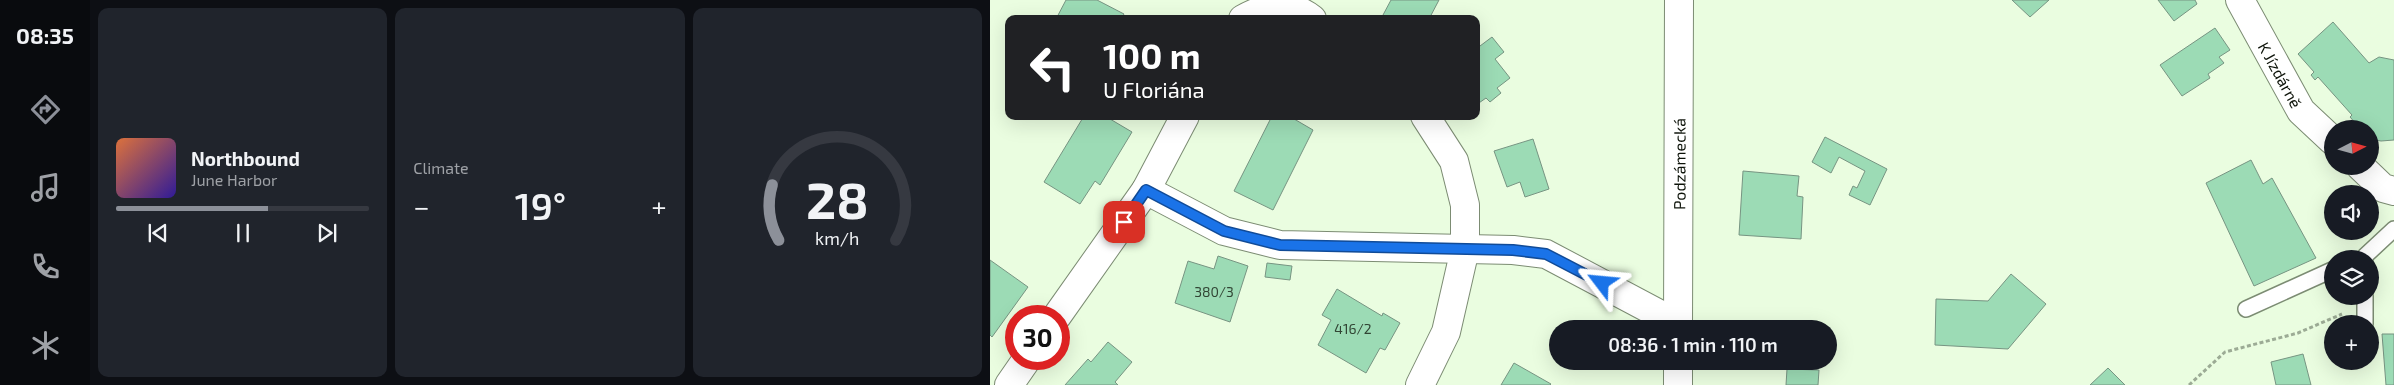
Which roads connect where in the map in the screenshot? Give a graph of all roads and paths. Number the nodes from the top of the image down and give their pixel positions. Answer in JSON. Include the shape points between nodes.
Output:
{"nodes":[{"id":1,"x":1679,"y":0,"type":"edge"},
{"id":2,"x":2240,"y":0,"type":"edge"},
{"id":3,"x":1250,"y":15,"type":"edge"},
{"id":4,"x":1307,"y":15,"type":"edge"},
{"id":5,"x":1182,"y":120,"type":"edge"},
{"id":6,"x":1428,"y":120,"type":"edge"},
{"id":7,"x":2324,"y":133,"type":"edge"},
{"id":8,"x":2369,"y":175,"type":"edge"},
{"id":9,"x":1146,"y":190,"type":"junction"},
{"id":10,"x":2394,"y":191,"type":"edge"},
{"id":11,"x":2394,"y":229,"type":"edge"},
{"id":12,"x":1464,"y":249,"type":"junction"},
{"id":13,"x":2372,"y":250,"type":"edge"},
{"id":14,"x":2324,"y":274,"type":"edge"},
{"id":15,"x":1065,"y":305,"type":"edge"},
{"id":16,"x":2246,"y":309,"type":"dead end"},
{"id":17,"x":2348,"y":311,"type":"dead end"},
{"id":18,"x":1665,"y":320,"type":"edge"},
{"id":19,"x":1678,"y":320,"type":"edge"},
{"id":20,"x":1019,"y":370,"type":"edge"},
{"id":21,"x":1678,"y":370,"type":"edge"},
{"id":22,"x":1009,"y":385,"type":"edge"},
{"id":23,"x":1420,"y":385,"type":"edge"},
{"id":24,"x":1678,"y":385,"type":"edge"},
{"id":25,"x":2189,"y":385,"type":"edge"}],
"edges":[{"from":1,"to":19,"type":"street","name":"Podzámecká"},
{"from":2,"to":7,"type":"street","name":"K Jízdárně","via":[[2301,111]]},
{"from":3,"to":4,"type":"street","via":[[1260,9],[1280,6]]},
{"from":5,"to":9,"type":"street"},
{"from":6,"to":12,"type":"street","via":[[1454,161],[1465,204]]},
{"from":8,"to":10,"type":"street","via":[[2383,188]]},
{"from":9,"to":12,"type":"street","via":[[1224,231],[1280,245]]},
{"from":9,"to":15,"type":"street"},
{"from":11,"to":13,"type":"lane"},
{"from":12,"to":18,"type":"street","via":[[1546,254]]},
{"from":12,"to":23,"type":"street","via":[[1446,332]]},
{"from":14,"to":16,"type":"lane"},
{"from":17,"to":25,"type":"path","via":[[2298,334],[2225,352]]},
{"from":20,"to":22,"type":"street"},
{"from":21,"to":24,"type":"street"}]}
